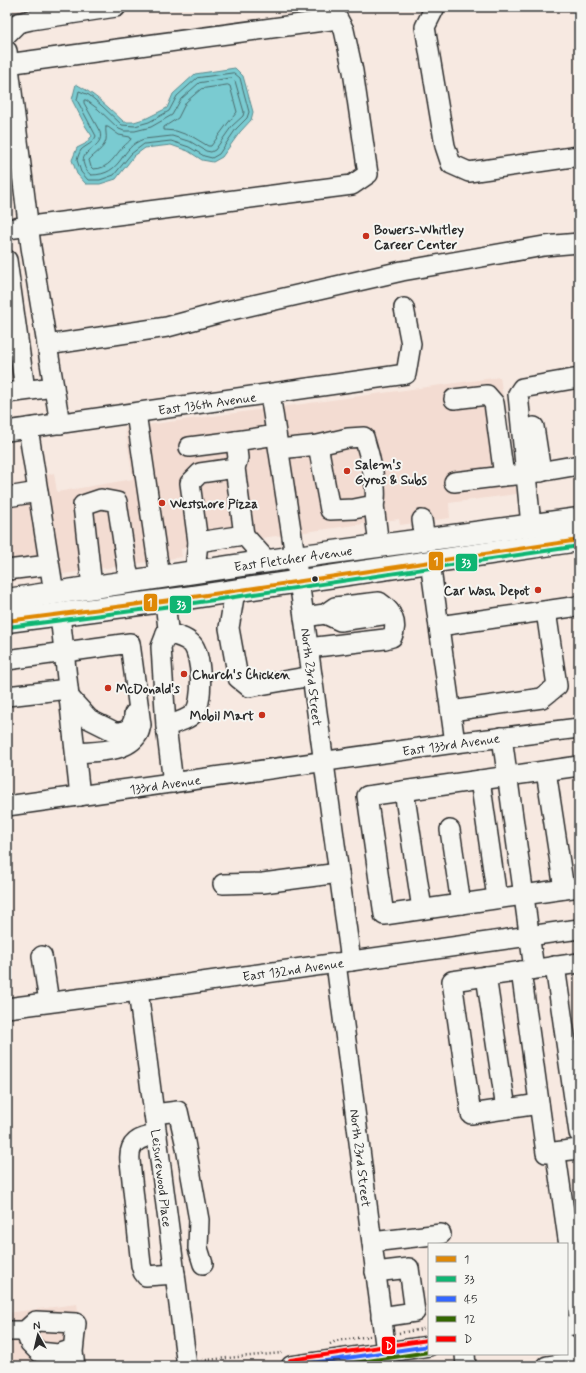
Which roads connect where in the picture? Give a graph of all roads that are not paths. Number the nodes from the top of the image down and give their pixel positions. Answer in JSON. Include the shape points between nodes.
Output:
{"nodes":[{"id":1,"x":116,"y":7,"type":"edge"},
{"id":2,"x":435,"y":7,"type":"edge"},
{"id":3,"x":30,"y":13,"type":"edge"},
{"id":4,"x":7,"y":34,"type":"edge"},
{"id":5,"x":8,"y":59,"type":"edge"},
{"id":6,"x":579,"y":156,"type":"edge"},
{"id":7,"x":29,"y":227,"type":"junction"},
{"id":8,"x":7,"y":230,"type":"edge"},
{"id":9,"x":579,"y":243,"type":"edge"},
{"id":10,"x":33,"y":256,"type":"junction"},
{"id":11,"x":8,"y":260,"type":"edge"},
{"id":12,"x":404,"y":308,"type":"dead end"},
{"id":13,"x":47,"y":345,"type":"junction"},
{"id":14,"x":579,"y":378,"type":"edge"},
{"id":15,"x":54,"y":387,"type":"junction"},
{"id":16,"x":16,"y":392,"type":"edge"},
{"id":17,"x":270,"y":394,"type":"junction"},
{"id":18,"x":454,"y":399,"type":"dead end"},
{"id":19,"x":136,"y":413,"type":"junction"},
{"id":20,"x":60,"y":424,"type":"junction"},
{"id":21,"x":28,"y":428,"type":"junction"},
{"id":22,"x":7,"y":431,"type":"edge"},
{"id":23,"x":236,"y":441,"type":"junction"},
{"id":24,"x":278,"y":442,"type":"junction"},
{"id":25,"x":318,"y":445,"type":"junction"},
{"id":26,"x":189,"y":447,"type":"dead end"},
{"id":27,"x":579,"y":465,"type":"edge"},
{"id":28,"x":235,"y":468,"type":"junction"},
{"id":29,"x":534,"y":473,"type":"junction"},
{"id":30,"x":504,"y":476,"type":"junction"},
{"id":31,"x":454,"y":482,"type":"dead end"},
{"id":32,"x":38,"y":492,"type":"junction"},
{"id":33,"x":7,"y":497,"type":"edge"},
{"id":34,"x":374,"y":505,"type":"junction"},
{"id":35,"x":579,"y":519,"type":"edge"},
{"id":36,"x":531,"y":525,"type":"junction"},
{"id":37,"x":244,"y":536,"type":"junction"},
{"id":38,"x":579,"y":540,"type":"edge"},
{"id":39,"x":198,"y":542,"type":"junction"},
{"id":40,"x":379,"y":546,"type":"junction"},
{"id":41,"x":296,"y":557,"type":"junction"},
{"id":42,"x":267,"y":561,"type":"junction"},
{"id":43,"x":430,"y":562,"type":"junction"},
{"id":44,"x":49,"y":565,"type":"junction"},
{"id":45,"x":7,"y":570,"type":"edge"},
{"id":46,"x":196,"y":571,"type":"junction"},
{"id":47,"x":160,"y":577,"type":"junction"},
{"id":48,"x":298,"y":581,"type":"junction"},
{"id":49,"x":131,"y":582,"type":"junction"},
{"id":50,"x":92,"y":587,"type":"junction"},
{"id":51,"x":235,"y":591,"type":"junction"},
{"id":52,"x":54,"y":593,"type":"junction"},
{"id":53,"x":7,"y":600,"type":"edge"},
{"id":54,"x":165,"y":601,"type":"junction"},
{"id":55,"x":579,"y":606,"type":"edge"},
{"id":56,"x":546,"y":611,"type":"junction"},
{"id":57,"x":60,"y":614,"type":"junction"},
{"id":58,"x":304,"y":617,"type":"junction"},
{"id":59,"x":7,"y":622,"type":"edge"},
{"id":60,"x":439,"y":626,"type":"junction"},
{"id":61,"x":166,"y":633,"type":"junction"},
{"id":62,"x":308,"y":648,"type":"junction"},
{"id":63,"x":64,"y":653,"type":"junction"},
{"id":64,"x":7,"y":660,"type":"edge"},
{"id":65,"x":132,"y":661,"type":"junction"},
{"id":66,"x":312,"y":676,"type":"junction"},
{"id":67,"x":69,"y":693,"type":"junction"},
{"id":68,"x":7,"y":696,"type":"edge"},
{"id":69,"x":451,"y":711,"type":"junction"},
{"id":70,"x":166,"y":726,"type":"junction"},
{"id":71,"x":579,"y":728,"type":"edge"},
{"id":72,"x":502,"y":737,"type":"junction"},
{"id":73,"x":455,"y":743,"type":"junction"},
{"id":74,"x":76,"y":753,"type":"junction"},
{"id":75,"x":323,"y":762,"type":"junction"},
{"id":76,"x":579,"y":766,"type":"edge"},
{"id":77,"x":546,"y":771,"type":"junction"},
{"id":78,"x":508,"y":776,"type":"junction"},
{"id":79,"x":480,"y":780,"type":"junction"},
{"id":80,"x":174,"y":783,"type":"junction"},
{"id":81,"x":404,"y":791,"type":"junction"},
{"id":82,"x":80,"y":796,"type":"junction"},
{"id":83,"x":7,"y":806,"type":"edge"},
{"id":84,"x":450,"y":830,"type":"dead end"},
{"id":85,"x":339,"y":873,"type":"junction"},
{"id":86,"x":223,"y":884,"type":"dead end"},
{"id":87,"x":571,"y":888,"type":"edge"},
{"id":88,"x":524,"y":895,"type":"junction"},
{"id":89,"x":497,"y":898,"type":"junction"},
{"id":90,"x":461,"y":904,"type":"junction"},
{"id":91,"x":422,"y":909,"type":"junction"},
{"id":92,"x":579,"y":928,"type":"edge"},
{"id":93,"x":529,"y":936,"type":"junction"},
{"id":94,"x":42,"y":956,"type":"dead end"},
{"id":95,"x":343,"y":962,"type":"junction"},
{"id":96,"x":579,"y":962,"type":"edge"},
{"id":97,"x":555,"y":966,"type":"junction"},
{"id":98,"x":527,"y":970,"type":"junction"},
{"id":99,"x":486,"y":976,"type":"junction"},
{"id":100,"x":138,"y":991,"type":"junction"},
{"id":101,"x":49,"y":1002,"type":"junction"},
{"id":102,"x":7,"y":1008,"type":"edge"},
{"id":103,"x":539,"y":1104,"type":"junction"},
{"id":104,"x":506,"y":1109,"type":"junction"},
{"id":105,"x":154,"y":1114,"type":"junction"},
{"id":106,"x":579,"y":1133,"type":"edge"},
{"id":107,"x":157,"y":1134,"type":"junction"},
{"id":108,"x":579,"y":1149,"type":"edge"},
{"id":109,"x":557,"y":1162,"type":"dead end"},
{"id":110,"x":441,"y":1234,"type":"dead end"},
{"id":111,"x":372,"y":1242,"type":"junction"},
{"id":112,"x":203,"y":1264,"type":"dead end"},
{"id":113,"x":376,"y":1272,"type":"junction"},
{"id":114,"x":175,"y":1274,"type":"junction"},
{"id":115,"x":579,"y":1316,"type":"edge"},
{"id":116,"x":579,"y":1324,"type":"edge"},
{"id":117,"x":379,"y":1326,"type":"junction"},
{"id":118,"x":568,"y":1326,"type":"edge"},
{"id":119,"x":25,"y":1337,"type":"edge"},
{"id":120,"x":568,"y":1345,"type":"edge"},
{"id":121,"x":428,"y":1346,"type":"edge"},
{"id":122,"x":386,"y":1352,"type":"junction"},
{"id":123,"x":69,"y":1353,"type":"edge"},
{"id":124,"x":465,"y":1355,"type":"edge"},
{"id":125,"x":287,"y":1360,"type":"edge"},
{"id":126,"x":186,"y":1362,"type":"edge"},
{"id":127,"x":563,"y":1363,"type":"edge"},
{"id":128,"x":466,"y":1366,"type":"edge"}],
"edges":[{"from":1,"to":3,"type":"street"},
{"from":2,"to":6,"type":"street","via":[[425,27],[445,146],[451,164],[469,172]]},
{"from":3,"to":4,"type":"street"},
{"from":5,"to":7,"type":"street"},
{"from":5,"to":7,"type":"street","via":[[338,19],[344,30],[353,71],[368,174],[352,185]]},
{"from":7,"to":8,"type":"street"},
{"from":7,"to":10,"type":"street"},
{"from":9,"to":13,"type":"street","via":[[402,271],[167,327]]},
{"from":10,"to":11,"type":"street"},
{"from":10,"to":13,"type":"street"},
{"from":11,"to":16,"type":"street"},
{"from":12,"to":17,"type":"street","name":"East 136th Avenue","via":[[411,344],[406,374]]},
{"from":13,"to":15,"type":"street"},
{"from":14,"to":29,"type":"street","via":[[522,388],[518,394]]},
{"from":15,"to":16,"type":"street"},
{"from":15,"to":20,"type":"street"},
{"from":17,"to":19,"type":"street","name":"East 136th Avenue"},
{"from":17,"to":24,"type":"street","name":"North 23rd Street"},
{"from":18,"to":30,"type":"street","via":[[487,395],[491,398]]},
{"from":19,"to":20,"type":"street","name":"East 136th Avenue"},
{"from":19,"to":47,"type":"street"},
{"from":20,"to":21,"type":"street","name":"East 136th Avenue"},
{"from":21,"to":22,"type":"street","name":"East 136th Avenue"},
{"from":21,"to":32,"type":"street"},
{"from":23,"to":24,"type":"street"},
{"from":23,"to":26,"type":"street"},
{"from":23,"to":28,"type":"street","via":[[238,458]]},
{"from":24,"to":25,"type":"street"},
{"from":24,"to":41,"type":"street","name":"North 23rd Street"},
{"from":25,"to":34,"type":"street","via":[[330,510]]},
{"from":25,"to":34,"type":"street","via":[[364,437],[372,465],[376,499]]},
{"from":27,"to":29,"type":"street"},
{"from":28,"to":37,"type":"street"},
{"from":28,"to":39,"type":"street","via":[[200,473],[190,482]]},
{"from":29,"to":30,"type":"street"},
{"from":29,"to":36,"type":"street"},
{"from":30,"to":31,"type":"street"},
{"from":32,"to":33,"type":"street"},
{"from":32,"to":44,"type":"street"},
{"from":34,"to":40,"type":"street"},
{"from":35,"to":36,"type":"main road","name":"East Fletcher Avenue"},
{"from":36,"to":40,"type":"main road","name":"East Fletcher Avenue","via":[[424,530]]},
{"from":37,"to":39,"type":"street"},
{"from":37,"to":42,"type":"street"},
{"from":38,"to":43,"type":"main road","name":"East Fletcher Avenue"},
{"from":39,"to":46,"type":"street"},
{"from":40,"to":41,"type":"main road","name":"East Fletcher Avenue"},
{"from":41,"to":42,"type":"main road","name":"East Fletcher Avenue"},
{"from":41,"to":48,"type":"street","name":"North 23rd Street"},
{"from":42,"to":46,"type":"main road","name":"East Fletcher Avenue"},
{"from":43,"to":48,"type":"main road","name":"East Fletcher Avenue"},
{"from":43,"to":60,"type":"street"},
{"from":44,"to":45,"type":"street"},
{"from":44,"to":52,"type":"street"},
{"from":46,"to":47,"type":"main road","name":"East Fletcher Avenue"},
{"from":47,"to":49,"type":"main road","name":"East Fletcher Avenue"},
{"from":48,"to":51,"type":"main road","name":"East Fletcher Avenue"},
{"from":48,"to":58,"type":"street","name":"North 23rd Street"},
{"from":49,"to":50,"type":"main road","name":"East Fletcher Avenue"},
{"from":49,"to":50,"type":"street","via":[[117,502],[101,498],[83,505]]},
{"from":50,"to":52,"type":"main road","name":"East Fletcher Avenue"},
{"from":51,"to":54,"type":"main road","name":"East Fletcher Avenue"},
{"from":51,"to":66,"type":"street","via":[[230,628],[238,678],[248,687]]},
{"from":52,"to":53,"type":"main road","name":"East Fletcher Avenue"},
{"from":54,"to":57,"type":"main road","name":"East Fletcher Avenue"},
{"from":54,"to":61,"type":"street","via":[[168,628]]},
{"from":55,"to":56,"type":"street"},
{"from":56,"to":60,"type":"street"},
{"from":56,"to":69,"type":"street","via":[[557,686],[542,698]]},
{"from":57,"to":59,"type":"main road","name":"East Fletcher Avenue"},
{"from":57,"to":63,"type":"street"},
{"from":58,"to":62,"type":"street","name":"North 23rd Street"},
{"from":58,"to":62,"type":"street","via":[[325,614],[335,607],[379,602],[390,612],[395,626],[392,637],[385,639]]},
{"from":60,"to":69,"type":"street"},
{"from":61,"to":70,"type":"street","via":[[161,647]]},
{"from":61,"to":70,"type":"street","via":[[183,638],[194,647],[198,655],[201,678],[196,711],[187,718]]},
{"from":62,"to":66,"type":"street","name":"North 23rd Street"},
{"from":63,"to":64,"type":"street"},
{"from":63,"to":65,"type":"street","via":[[130,643]]},
{"from":63,"to":67,"type":"street"},
{"from":65,"to":67,"type":"street","via":[[129,668],[134,719],[130,728],[115,732],[89,719]]},
{"from":65,"to":74,"type":"street","via":[[141,725],[139,734],[128,744],[113,749]]},
{"from":66,"to":75,"type":"street","name":"North 23rd Street"},
{"from":67,"to":68,"type":"street"},
{"from":67,"to":74,"type":"street"},
{"from":69,"to":73,"type":"street"},
{"from":70,"to":80,"type":"street"},
{"from":71,"to":72,"type":"street","name":"East 133rd Avenue"},
{"from":72,"to":73,"type":"street","name":"East 133rd Avenue"},
{"from":72,"to":78,"type":"street"},
{"from":73,"to":75,"type":"street","name":"East 133rd Avenue"},
{"from":74,"to":82,"type":"street"},
{"from":75,"to":80,"type":"street","name":"133rd Avenue"},
{"from":75,"to":85,"type":"street","name":"North 23rd Street"},
{"from":76,"to":77,"type":"street"},
{"from":77,"to":78,"type":"street"},
{"from":77,"to":87,"type":"street"},
{"from":78,"to":79,"type":"street"},
{"from":78,"to":88,"type":"street"},
{"from":79,"to":81,"type":"street"},
{"from":79,"to":89,"type":"street"},
{"from":80,"to":82,"type":"street","name":"133rd Avenue"},
{"from":81,"to":91,"type":"street"},
{"from":81,"to":91,"type":"street","via":[[367,796],[384,915]]},
{"from":82,"to":83,"type":"street","name":"133rd Avenue"},
{"from":84,"to":90,"type":"street"},
{"from":85,"to":86,"type":"street","via":[[263,883]]},
{"from":85,"to":95,"type":"street","name":"North 23rd Street"},
{"from":87,"to":88,"type":"street"},
{"from":88,"to":89,"type":"street"},
{"from":88,"to":93,"type":"street"},
{"from":89,"to":90,"type":"street"},
{"from":90,"to":91,"type":"street"},
{"from":92,"to":93,"type":"street","name":"East 132nd Avenue"},
{"from":93,"to":95,"type":"street","name":"East 132nd Avenue"},
{"from":93,"to":98,"type":"street"},
{"from":94,"to":101,"type":"street"},
{"from":95,"to":100,"type":"street","name":"East 132nd Avenue"},
{"from":95,"to":111,"type":"street","name":"North 23rd Street"},
{"from":96,"to":97,"type":"street"},
{"from":97,"to":98,"type":"street"},
{"from":97,"to":106,"type":"street"},
{"from":98,"to":99,"type":"street"},
{"from":98,"to":103,"type":"street"},
{"from":99,"to":104,"type":"street"},
{"from":99,"to":104,"type":"street","via":[[452,981],[471,1114]]},
{"from":100,"to":101,"type":"street","name":"East 132nd Avenue"},
{"from":100,"to":105,"type":"street","name":"Leisurewood Place"},
{"from":101,"to":102,"type":"street","name":"East 132nd Avenue"},
{"from":103,"to":104,"type":"street"},
{"from":103,"to":108,"type":"street","via":[[546,1153]]},
{"from":105,"to":107,"type":"street","name":"Leisurewood Place"},
{"from":105,"to":112,"type":"street","via":[[178,1111],[199,1220],[198,1248]]},
{"from":107,"to":114,"type":"street","name":"Leisurewood Place"},
{"from":107,"to":114,"type":"street","via":[[142,1138],[130,1151],[141,1264],[146,1276]]},
{"from":109,"to":115,"type":"street"},
{"from":110,"to":111,"type":"street"},
{"from":111,"to":113,"type":"street","name":"North 23rd Street"},
{"from":113,"to":117,"type":"street","name":"North 23rd Street"},
{"from":113,"to":117,"type":"street","via":[[409,1268],[415,1312]]},
{"from":114,"to":126,"type":"street","name":"Leisurewood Place"},
{"from":116,"to":118,"type":"street"},
{"from":117,"to":122,"type":"street","name":"North 23rd Street"},
{"from":119,"to":123,"type":"street","via":[[39,1352]]},
{"from":119,"to":123,"type":"street","via":[[36,1321],[76,1323]]},
{"from":120,"to":127,"type":"street","via":[[574,1351]]},
{"from":121,"to":122,"type":"street"},
{"from":122,"to":125,"type":"street"},
{"from":124,"to":128,"type":"street"}]}
